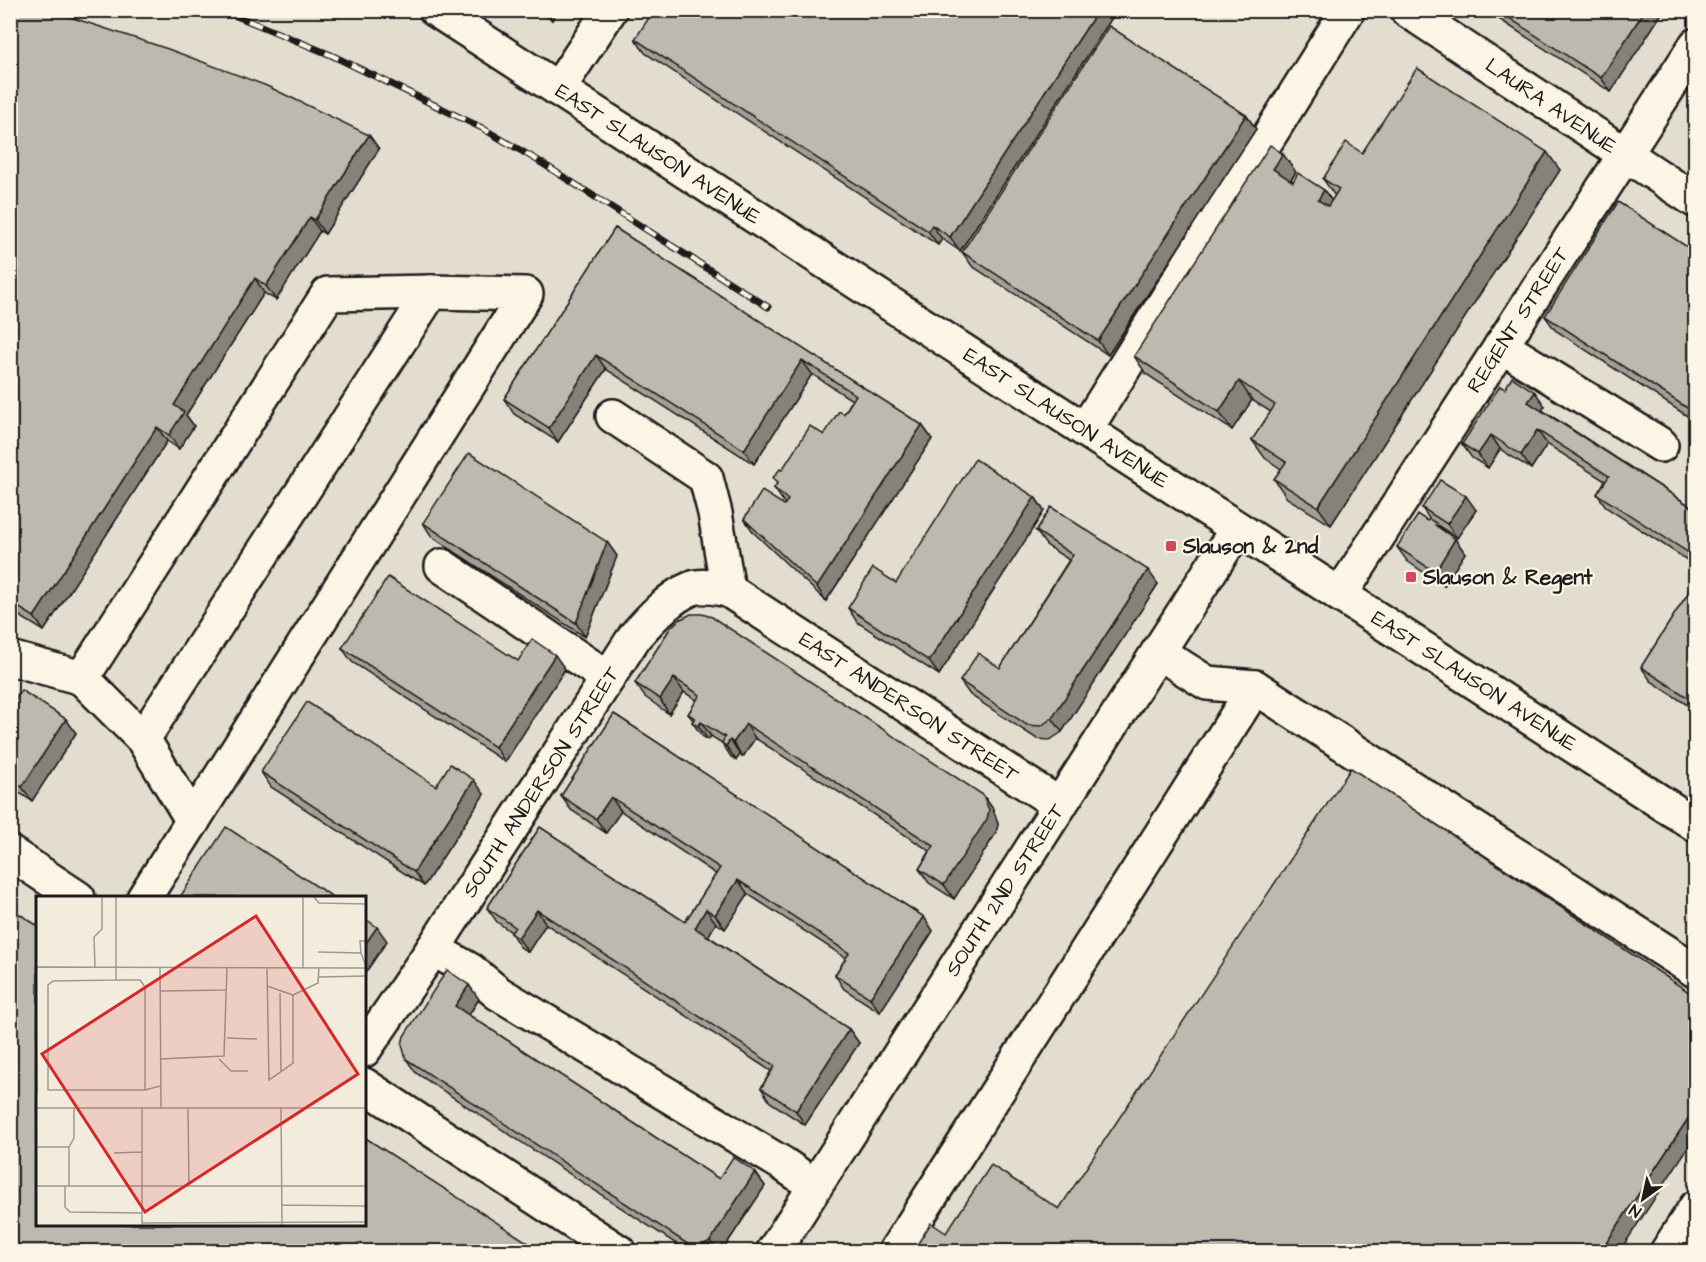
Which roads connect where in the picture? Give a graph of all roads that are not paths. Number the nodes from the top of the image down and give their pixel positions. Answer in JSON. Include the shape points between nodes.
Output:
{"nodes":[{"id":1,"x":436,"y":10,"type":"edge"},
{"id":2,"x":610,"y":10,"type":"edge"},
{"id":3,"x":1348,"y":10,"type":"edge"},
{"id":4,"x":1407,"y":10,"type":"edge"},
{"id":5,"x":1695,"y":45,"type":"edge"},
{"id":6,"x":558,"y":90,"type":"junction"},
{"id":7,"x":1625,"y":155,"type":"junction"},
{"id":8,"x":1695,"y":201,"type":"edge"},
{"id":9,"x":431,"y":292,"type":"junction"},
{"id":10,"x":1501,"y":345,"type":"junction"},
{"id":11,"x":613,"y":416,"type":"dead end"},
{"id":12,"x":1085,"y":430,"type":"junction"},
{"id":13,"x":1661,"y":445,"type":"dead end"},
{"id":14,"x":1237,"y":529,"type":"junction"},
{"id":15,"x":442,"y":566,"type":"dead end"},
{"id":16,"x":728,"y":590,"type":"junction"},
{"id":17,"x":1340,"y":595,"type":"junction"},
{"id":18,"x":758,"y":610,"type":"joint"},
{"id":19,"x":1158,"y":652,"type":"junction"},
{"id":20,"x":10,"y":658,"type":"edge"},
{"id":21,"x":82,"y":678,"type":"junction"},
{"id":22,"x":608,"y":678,"type":"junction"},
{"id":23,"x":1255,"y":687,"type":"junction"},
{"id":24,"x":143,"y":739,"type":"junction"},
{"id":25,"x":1060,"y":805,"type":"junction"},
{"id":26,"x":193,"y":821,"type":"junction"},
{"id":27,"x":1695,"y":825,"type":"edge"},
{"id":28,"x":10,"y":853,"type":"edge"},
{"id":29,"x":76,"y":896,"type":"edge"},
{"id":30,"x":145,"y":896,"type":"edge"},
{"id":31,"x":433,"y":949,"type":"junction"},
{"id":32,"x":1695,"y":971,"type":"edge"},
{"id":33,"x":366,"y":1047,"type":"edge"},
{"id":34,"x":366,"y":1086,"type":"edge"},
{"id":35,"x":815,"y":1186,"type":"junction"},
{"id":36,"x":1695,"y":1207,"type":"edge"},
{"id":37,"x":619,"y":1251,"type":"edge"},
{"id":38,"x":773,"y":1251,"type":"edge"},
{"id":39,"x":895,"y":1251,"type":"edge"},
{"id":40,"x":1667,"y":1251,"type":"edge"}],
"edges":[{"from":1,"to":6,"type":"street","name":"EAST SLAUSON AVENUE"},
{"from":2,"to":6,"type":"street"},
{"from":3,"to":12,"type":"street"},
{"from":4,"to":7,"type":"street","name":"LAURA AVENUE"},
{"from":5,"to":7,"type":"street","name":"REGENT STREET"},
{"from":6,"to":12,"type":"street","name":"EAST SLAUSON AVENUE"},
{"from":7,"to":8,"type":"street","name":"LAURA AVENUE"},
{"from":7,"to":10,"type":"street","name":"REGENT STREET"},
{"from":9,"to":21,"type":"street","via":[[328,294]]},
{"from":9,"to":24,"type":"street"},
{"from":9,"to":26,"type":"street","via":[[526,294]]},
{"from":10,"to":13,"type":"street"},
{"from":10,"to":17,"type":"street","name":"REGENT STREET"},
{"from":11,"to":16,"type":"street","via":[[706,478]]},
{"from":12,"to":14,"type":"street","name":"EAST SLAUSON AVENUE"},
{"from":14,"to":17,"type":"street","name":"EAST SLAUSON AVENUE"},
{"from":14,"to":19,"type":"street","name":"SOUTH 2ND STREET"},
{"from":15,"to":22,"type":"street"},
{"from":16,"to":18,"type":"street","name":"SOUTH ANDERSON STREET"},
{"from":16,"to":22,"type":"street","name":"SOUTH ANDERSON STREET","via":[[690,588],[674,599],[635,636]]},
{"from":17,"to":27,"type":"street","name":"EAST SLAUSON AVENUE"},
{"from":18,"to":25,"type":"street","name":"EAST ANDERSON STREET"},
{"from":19,"to":23,"type":"street","via":[[1207,683]]},
{"from":19,"to":25,"type":"street","name":"SOUTH 2ND STREET"},
{"from":20,"to":21,"type":"street"},
{"from":21,"to":24,"type":"street"},
{"from":22,"to":31,"type":"street","name":"SOUTH ANDERSON STREET"},
{"from":23,"to":32,"type":"street"},
{"from":23,"to":39,"type":"street"},
{"from":24,"to":26,"type":"street"},
{"from":25,"to":35,"type":"street","name":"SOUTH 2ND STREET"},
{"from":26,"to":30,"type":"street"},
{"from":28,"to":29,"type":"street"},
{"from":31,"to":33,"type":"street","name":"SOUTH ANDERSON STREET"},
{"from":31,"to":35,"type":"street","via":[[470,970],[498,993]]},
{"from":34,"to":37,"type":"street"},
{"from":35,"to":38,"type":"street","name":"SOUTH 2ND STREET"},
{"from":36,"to":40,"type":"street"}]}
